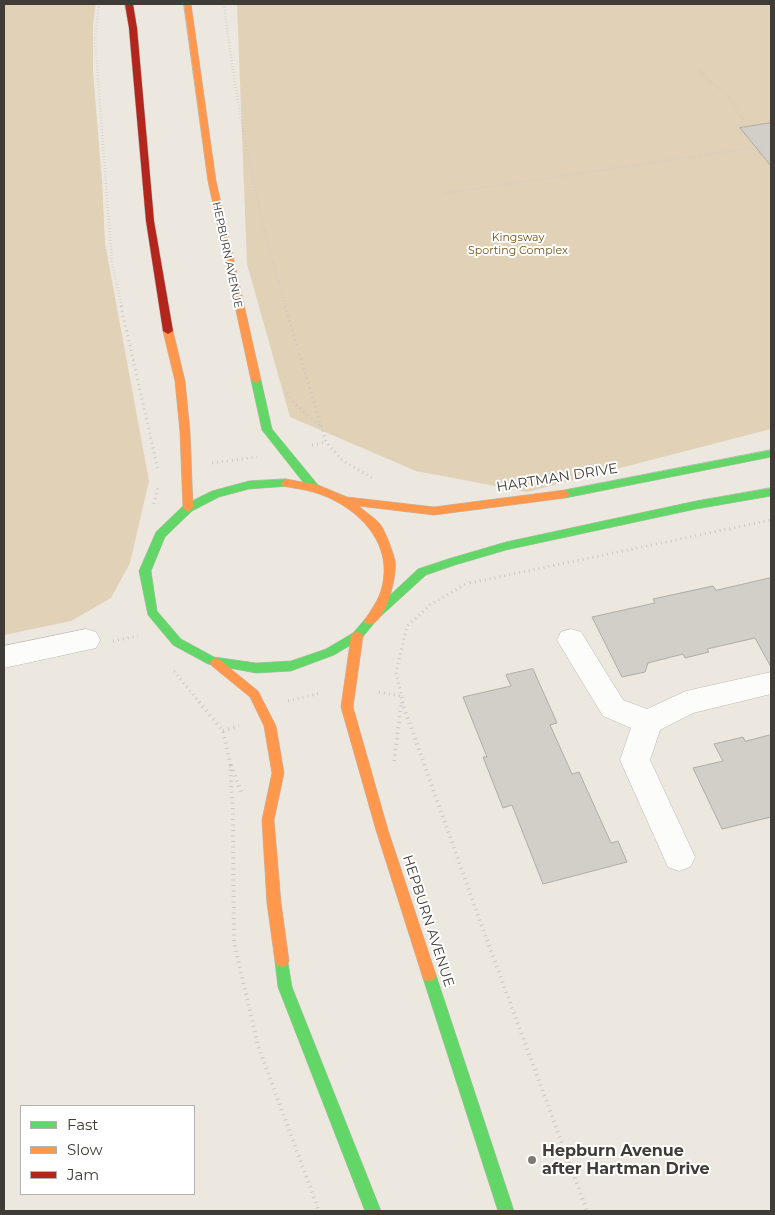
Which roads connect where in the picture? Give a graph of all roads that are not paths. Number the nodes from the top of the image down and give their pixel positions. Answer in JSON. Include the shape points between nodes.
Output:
{"nodes":[{"id":1,"x":129,"y":4,"type":"edge"},
{"id":2,"x":187,"y":4,"type":"edge"},
{"id":3,"x":771,"y":453,"type":"edge"},
{"id":4,"x":314,"y":488,"type":"junction"},
{"id":5,"x":771,"y":492,"type":"edge"},
{"id":6,"x":346,"y":501,"type":"junction"},
{"id":7,"x":188,"y":508,"type":"junction"},
{"id":8,"x":377,"y":613,"type":"junction"},
{"id":9,"x":356,"y":636,"type":"junction"},
{"id":10,"x":86,"y":640,"type":"road end"},
{"id":11,"x":571,"y":640,"type":"dead end"},
{"id":12,"x":4,"y":657,"type":"edge"},
{"id":13,"x":212,"y":661,"type":"junction"},
{"id":14,"x":771,"y":684,"type":"edge"},
{"id":15,"x":648,"y":722,"type":"junction"},
{"id":16,"x":679,"y":856,"type":"dead end"},
{"id":17,"x":373,"y":1211,"type":"edge"},
{"id":18,"x":506,"y":1211,"type":"edge"}],
"edges":[{"from":1,"to":7,"type":"main road","via":[[150,222],[166,322],[180,381]]},
{"from":2,"to":4,"type":"main road","name":"HEPBURN AVENUE","via":[[212,181],[267,430]]},
{"from":3,"to":6,"type":"main road","name":"HARTMAN DRIVE","via":[[576,492],[434,511]]},
{"from":4,"to":6,"type":"main road"},
{"from":4,"to":7,"type":"main road","via":[[286,483],[249,485],[216,494]]},
{"from":5,"to":8,"type":"main road","via":[[506,546],[452,562],[422,572]]},
{"from":6,"to":8,"type":"main road","via":[[376,527],[390,561],[388,587]]},
{"from":7,"to":13,"type":"main road","via":[[160,534],[145,571],[152,612],[177,642]]},
{"from":8,"to":9,"type":"main road"},
{"from":9,"to":13,"type":"main road","via":[[330,652],[291,666],[256,668]]},
{"from":9,"to":18,"type":"main road","name":"HEPBURN AVENUE","via":[[347,707],[382,830]]},
{"from":10,"to":12,"type":"street"},
{"from":11,"to":15,"type":"street","via":[[613,708]]},
{"from":13,"to":17,"type":"main road","via":[[254,694],[270,726],[278,773],[268,820],[285,987]]},
{"from":14,"to":15,"type":"street","via":[[686,703]]},
{"from":15,"to":16,"type":"street","via":[[635,760]]}]}
